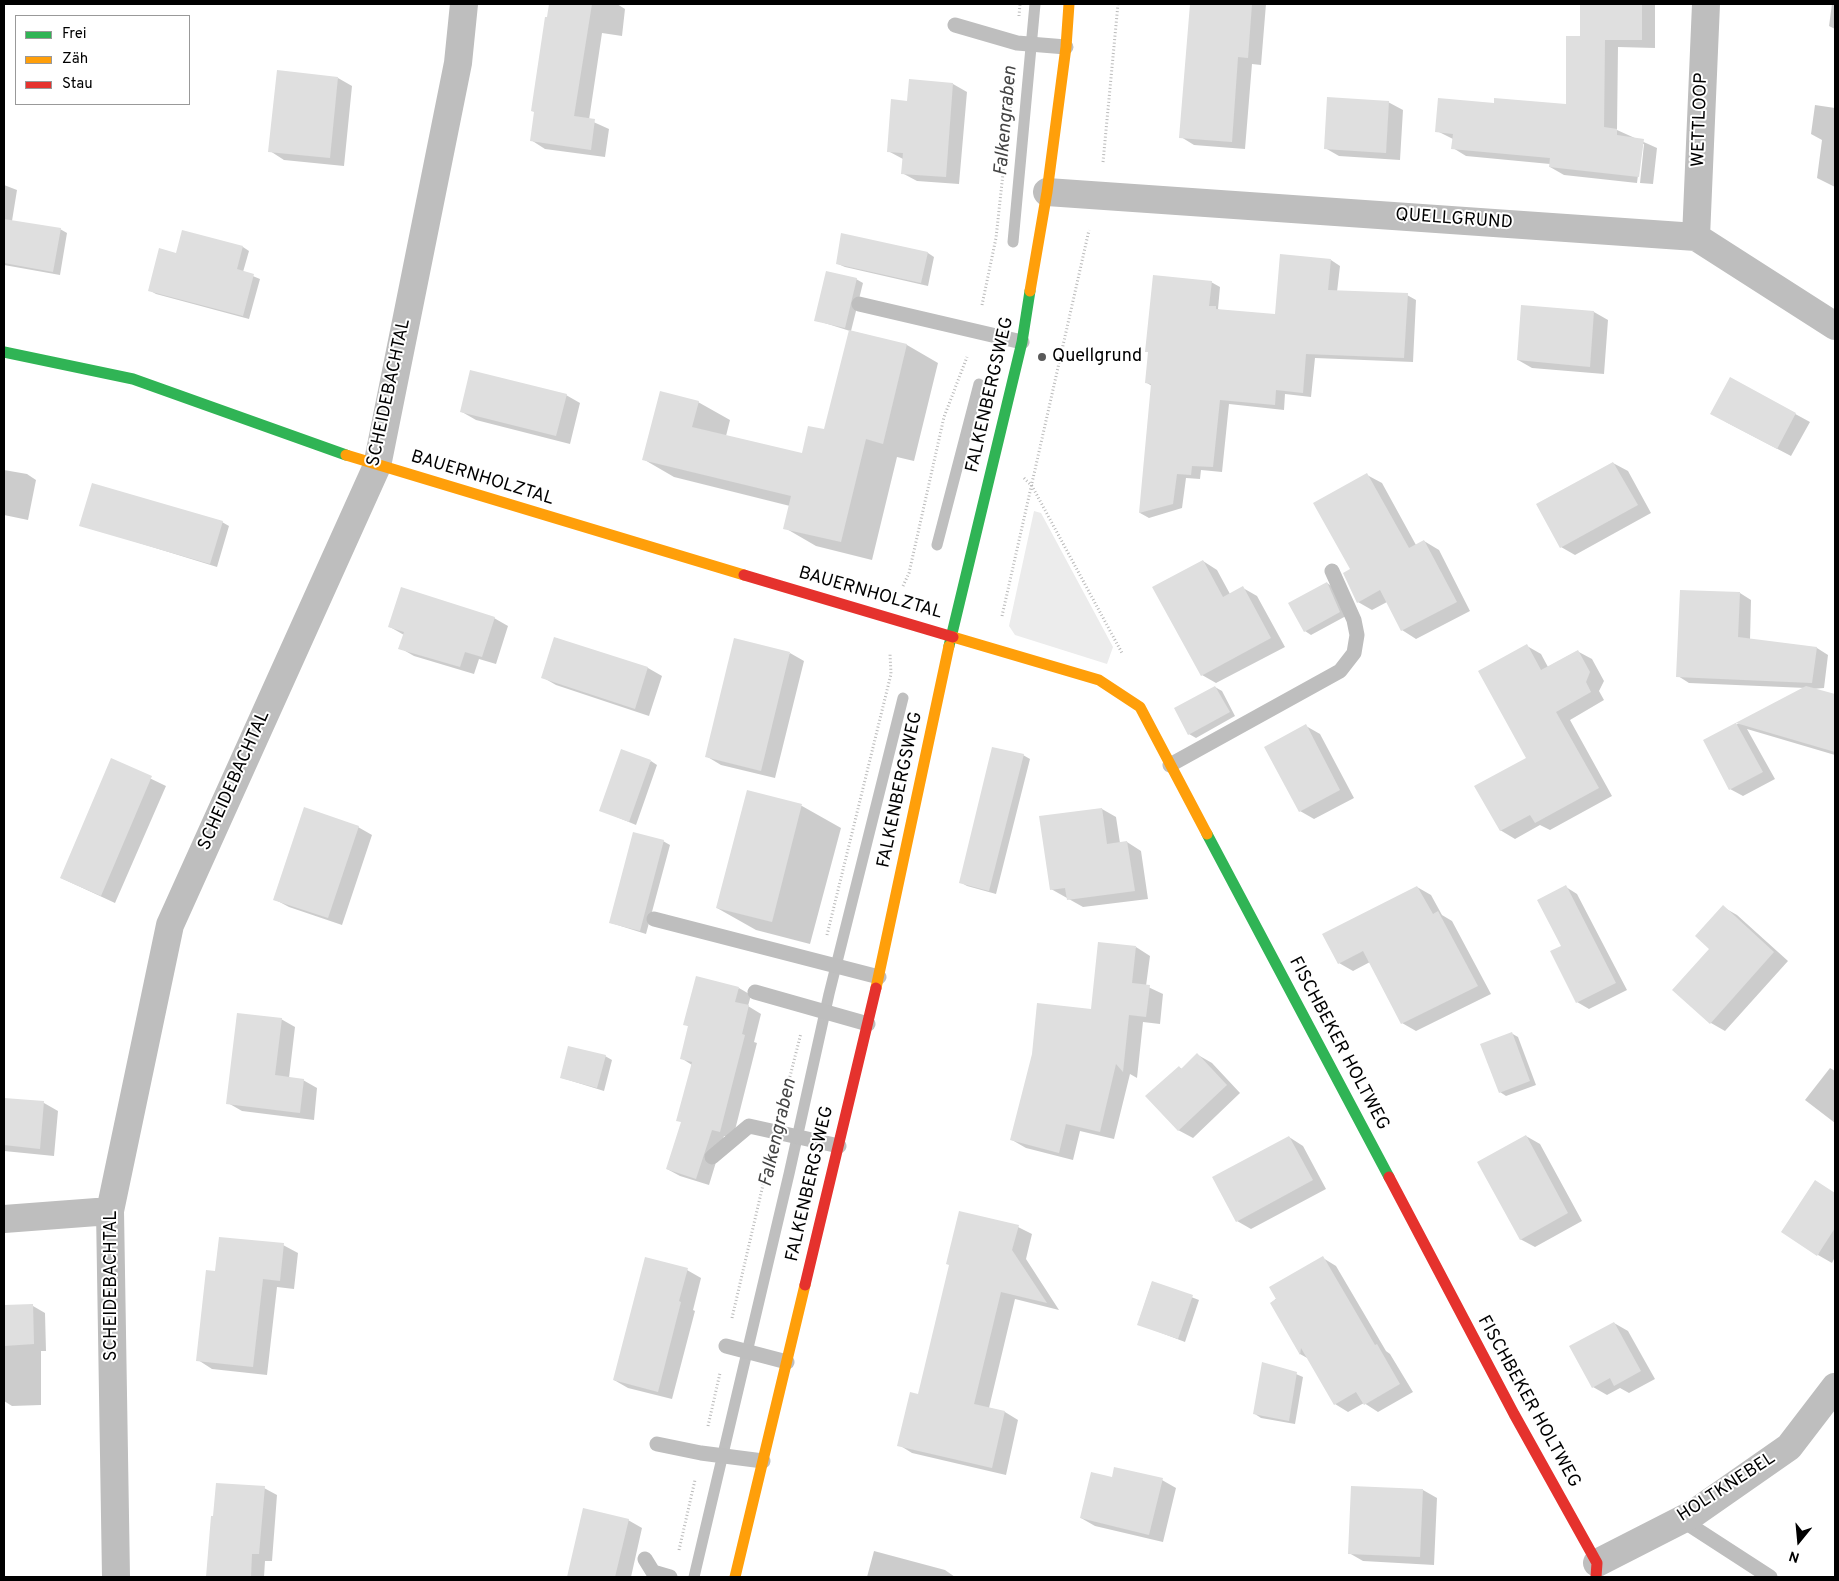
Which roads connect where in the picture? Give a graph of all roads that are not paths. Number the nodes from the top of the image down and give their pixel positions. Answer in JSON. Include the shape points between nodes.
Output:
{"nodes":[{"id":1,"x":464,"y":4,"type":"edge"},
{"id":2,"x":1069,"y":4,"type":"edge"},
{"id":3,"x":1706,"y":4,"type":"edge"},
{"id":4,"x":955,"y":25,"type":"dead end"},
{"id":5,"x":1066,"y":47,"type":"junction"},
{"id":6,"x":1047,"y":192,"type":"junction"},
{"id":7,"x":1696,"y":237,"type":"junction"},
{"id":8,"x":859,"y":304,"type":"dead end"},
{"id":9,"x":1835,"y":326,"type":"edge"},
{"id":10,"x":1022,"y":342,"type":"junction"},
{"id":11,"x":4,"y":352,"type":"edge"},
{"id":12,"x":377,"y":466,"type":"junction"},
{"id":13,"x":1332,"y":571,"type":"dead end"},
{"id":14,"x":951,"y":636,"type":"junction"},
{"id":15,"x":1170,"y":765,"type":"junction"},
{"id":16,"x":654,"y":919,"type":"dead end"},
{"id":17,"x":879,"y":977,"type":"junction"},
{"id":18,"x":755,"y":992,"type":"dead end"},
{"id":19,"x":868,"y":1024,"type":"junction"},
{"id":20,"x":838,"y":1146,"type":"junction"},
{"id":21,"x":712,"y":1157,"type":"dead end"},
{"id":22,"x":110,"y":1210,"type":"junction"},
{"id":23,"x":4,"y":1219,"type":"edge"},
{"id":24,"x":732,"y":1347,"type":"road end"},
{"id":25,"x":787,"y":1362,"type":"junction"},
{"id":26,"x":1835,"y":1387,"type":"edge"},
{"id":27,"x":656,"y":1444,"type":"dead end"},
{"id":28,"x":763,"y":1462,"type":"junction"},
{"id":29,"x":1682,"y":1520,"type":"junction"},
{"id":30,"x":644,"y":1560,"type":"dead end"},
{"id":31,"x":1597,"y":1570,"type":"edge"},
{"id":32,"x":116,"y":1577,"type":"edge"},
{"id":33,"x":670,"y":1577,"type":"edge"},
{"id":34,"x":735,"y":1577,"type":"edge"},
{"id":35,"x":1770,"y":1577,"type":"edge"}],
"edges":[{"from":1,"to":12,"type":"street","name":"SCHEIDEBACHTAL","via":[[458,63]]},
{"from":2,"to":5,"type":"street","name":"FALKENBERGSWEG"},
{"from":3,"to":7,"type":"street","name":"WETTLOOP"},
{"from":4,"to":5,"type":"lane","via":[[1020,43]]},
{"from":5,"to":6,"type":"street","name":"FALKENBERGSWEG"},
{"from":6,"to":7,"type":"street","name":"QUELLGRUND"},
{"from":6,"to":10,"type":"street","name":"FALKENBERGSWEG"},
{"from":7,"to":9,"type":"street","name":"QUELLGRUND"},
{"from":8,"to":10,"type":"lane"},
{"from":10,"to":14,"type":"street","name":"FALKENBERGSWEG"},
{"from":11,"to":12,"type":"street","name":"BAUERNHOLZTAL","via":[[133,379]]},
{"from":12,"to":14,"type":"street","name":"BAUERNHOLZTAL"},
{"from":12,"to":22,"type":"street","name":"SCHEIDEBACHTAL","via":[[170,925]]},
{"from":13,"to":15,"type":"lane","via":[[1354,620],[1357,635],[1354,653],[1340,671]]},
{"from":14,"to":15,"type":"street","name":"FISCHBEKER HOLTWEG","via":[[1099,680],[1140,707]]},
{"from":14,"to":17,"type":"street","name":"FALKENBERGSWEG"},
{"from":15,"to":31,"type":"street","name":"FISCHBEKER HOLTWEG"},
{"from":16,"to":17,"type":"lane"},
{"from":17,"to":19,"type":"street","name":"FALKENBERGSWEG"},
{"from":18,"to":19,"type":"lane"},
{"from":19,"to":20,"type":"street","name":"FALKENBERGSWEG"},
{"from":20,"to":21,"type":"lane","via":[[749,1126]]},
{"from":20,"to":25,"type":"street","name":"FALKENBERGSWEG"},
{"from":22,"to":23,"type":"street"},
{"from":22,"to":32,"type":"street","name":"SCHEIDEBACHTAL"},
{"from":24,"to":25,"type":"lane"},
{"from":25,"to":28,"type":"street","name":"FALKENBERGSWEG"},
{"from":26,"to":29,"type":"street","name":"HOLTKNEBEL","via":[[1790,1448]]},
{"from":27,"to":28,"type":"lane"},
{"from":28,"to":34,"type":"street","name":"FALKENBERGSWEG"},
{"from":29,"to":31,"type":"street","name":"HOLTKNEBEL"},
{"from":29,"to":35,"type":"lane"},
{"from":30,"to":33,"type":"lane","via":[[653,1572]]}]}
